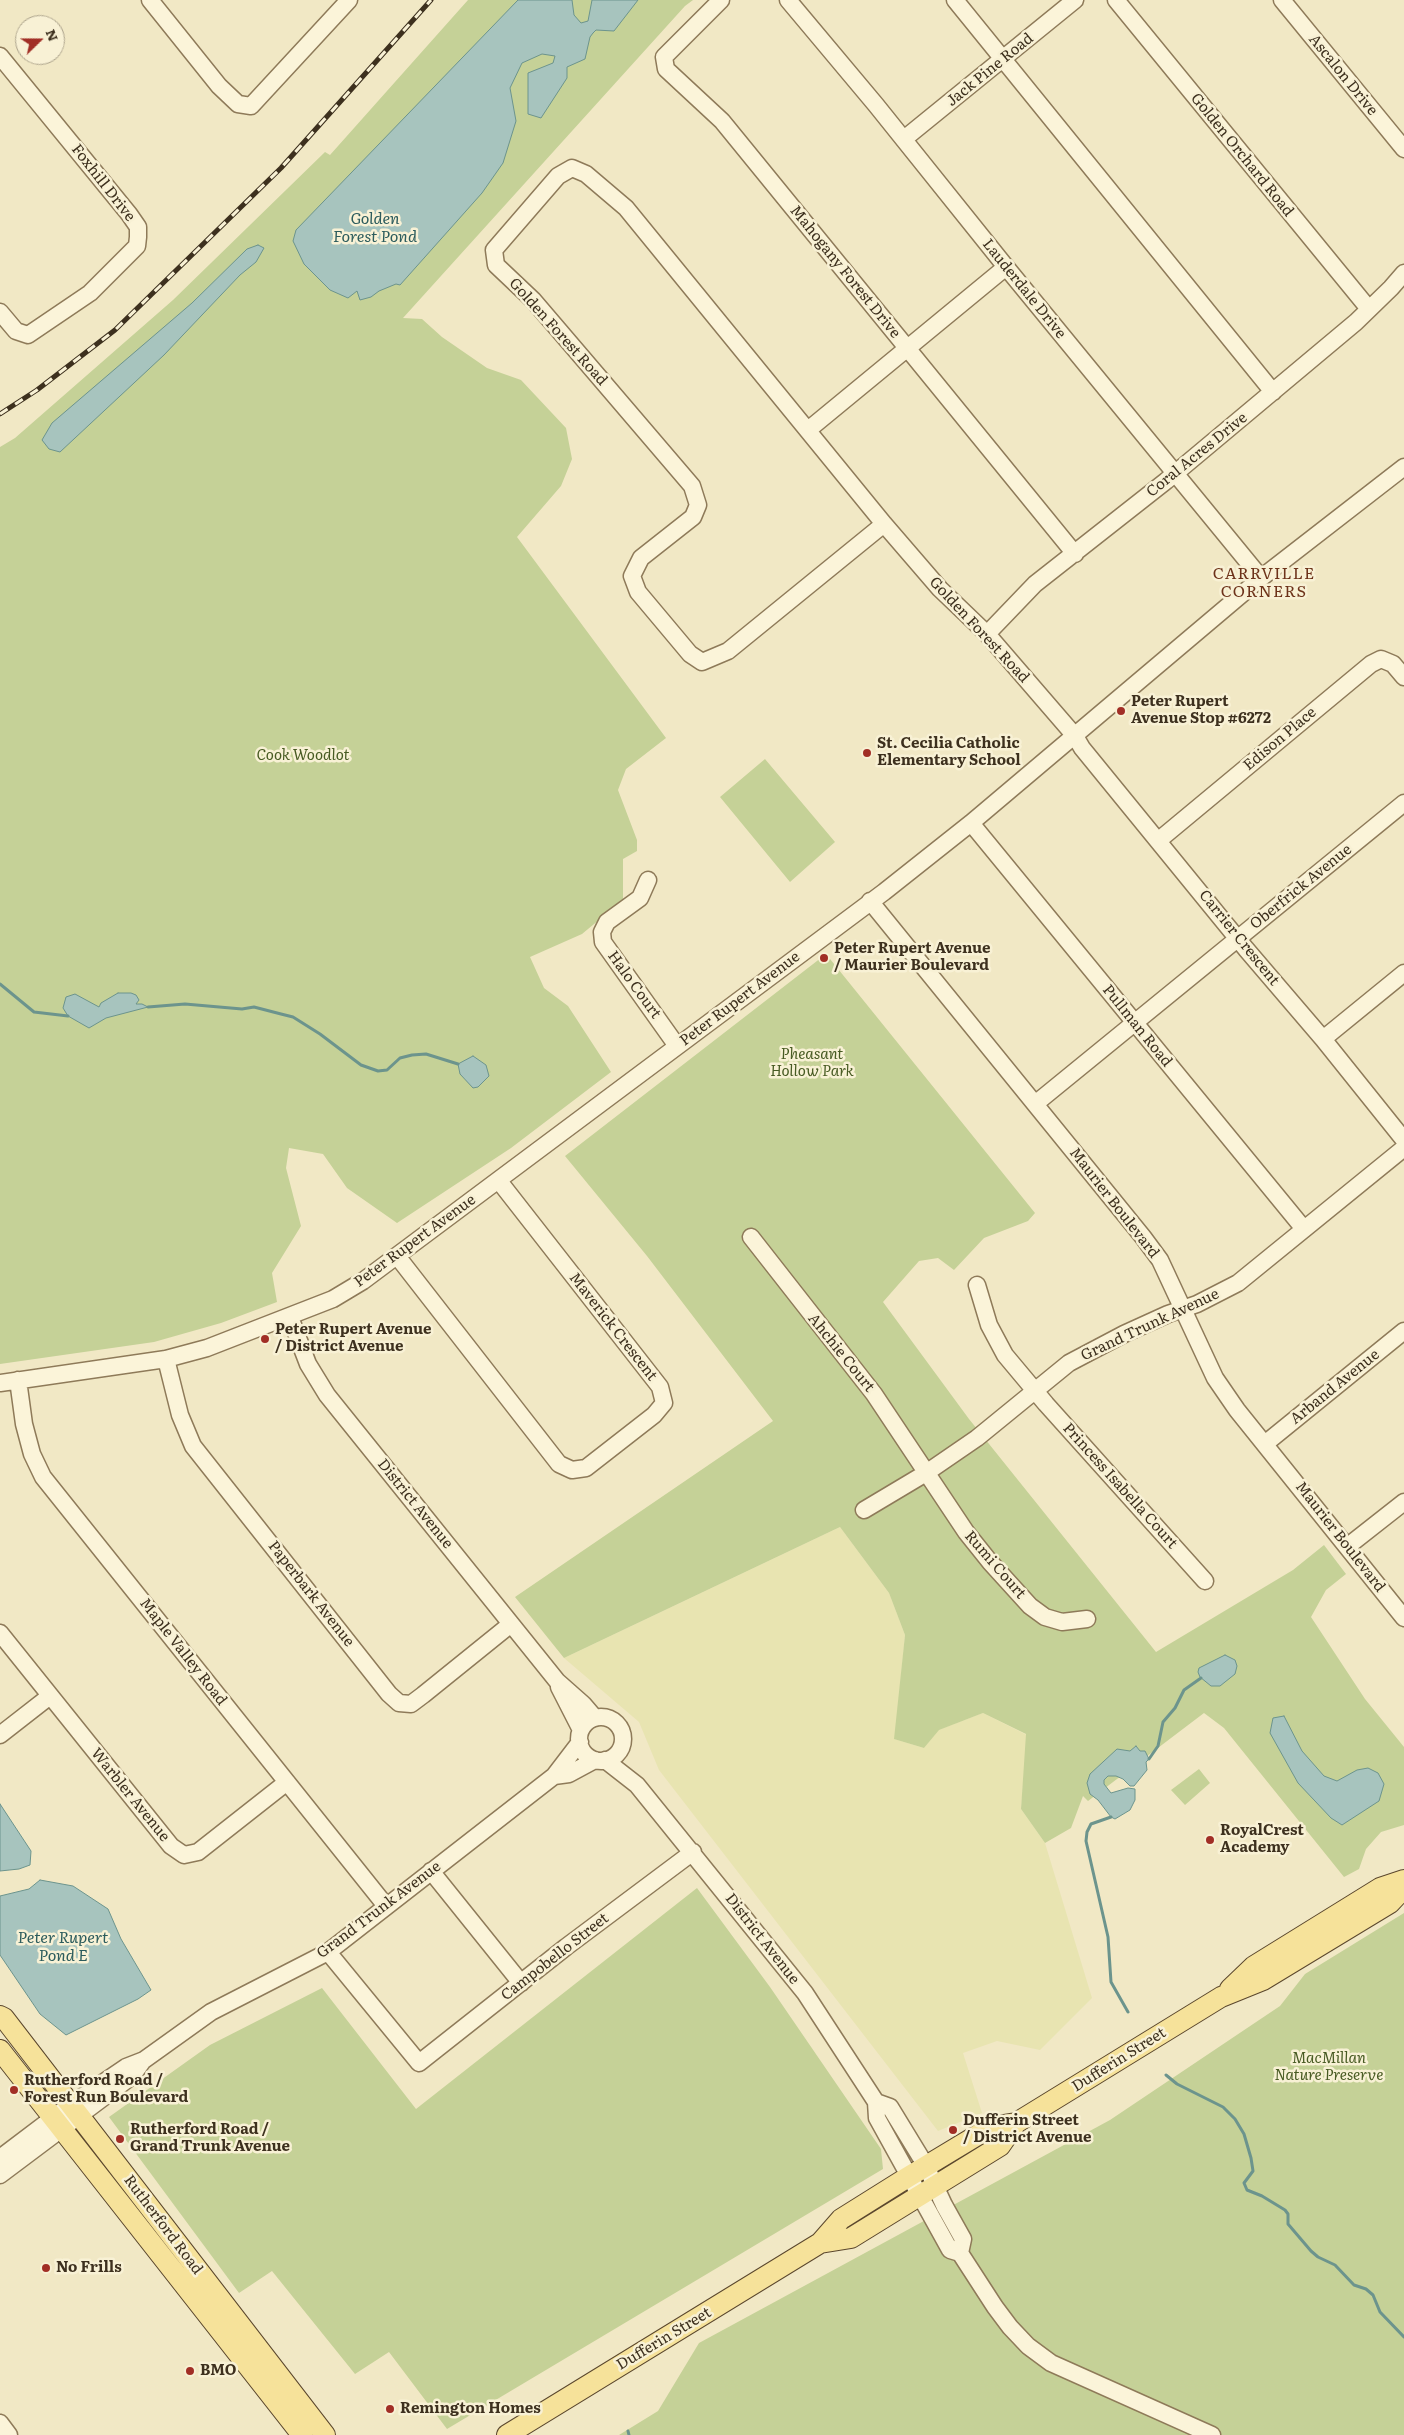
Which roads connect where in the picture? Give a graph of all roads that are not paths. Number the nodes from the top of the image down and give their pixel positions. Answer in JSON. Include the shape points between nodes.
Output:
{"nodes":[{"id":1,"x":150,"y":0,"type":"edge"},
{"id":2,"x":349,"y":0,"type":"edge"},
{"id":3,"x":721,"y":0,"type":"edge"},
{"id":4,"x":788,"y":0,"type":"edge"},
{"id":5,"x":954,"y":0,"type":"edge"},
{"id":6,"x":1075,"y":0,"type":"edge"},
{"id":7,"x":1116,"y":0,"type":"edge"},
{"id":8,"x":1282,"y":0,"type":"edge"},
{"id":9,"x":0,"y":56,"type":"edge"},
{"id":10,"x":1002,"y":60,"type":"junction"},
{"id":11,"x":904,"y":139,"type":"junction"},
{"id":12,"x":1404,"y":149,"type":"edge"},
{"id":13,"x":1006,"y":267,"type":"junction"},
{"id":14,"x":1404,"y":273,"type":"edge"},
{"id":15,"x":1369,"y":309,"type":"junction"},
{"id":16,"x":0,"y":312,"type":"edge"},
{"id":17,"x":908,"y":348,"type":"junction"},
{"id":18,"x":1273,"y":392,"type":"junction"},
{"id":19,"x":808,"y":430,"type":"junction"},
{"id":20,"x":1404,"y":468,"type":"edge"},
{"id":21,"x":1174,"y":473,"type":"junction"},
{"id":22,"x":884,"y":524,"type":"junction"},
{"id":23,"x":1075,"y":554,"type":"junction"},
{"id":24,"x":1262,"y":578,"type":"junction"},
{"id":25,"x":986,"y":634,"type":"junction"},
{"id":26,"x":1404,"y":677,"type":"edge"},
{"id":27,"x":1075,"y":736,"type":"junction"},
{"id":28,"x":1404,"y":803,"type":"edge"},
{"id":29,"x":971,"y":823,"type":"junction"},
{"id":30,"x":1159,"y":840,"type":"junction"},
{"id":31,"x":648,"y":880,"type":"dead end"},
{"id":32,"x":870,"y":901,"type":"junction"},
{"id":33,"x":1238,"y":938,"type":"junction"},
{"id":34,"x":1404,"y":973,"type":"edge"},
{"id":35,"x":1134,"y":1022,"type":"junction"},
{"id":36,"x":1324,"y":1039,"type":"junction"},
{"id":37,"x":677,"y":1046,"type":"junction"},
{"id":38,"x":1035,"y":1104,"type":"junction"},
{"id":39,"x":1404,"y":1140,"type":"edge"},
{"id":40,"x":1404,"y":1148,"type":"edge"},
{"id":41,"x":499,"y":1180,"type":"junction"},
{"id":42,"x":1304,"y":1229,"type":"junction"},
{"id":43,"x":751,"y":1237,"type":"dead end"},
{"id":44,"x":397,"y":1256,"type":"junction"},
{"id":45,"x":977,"y":1286,"type":"dead end"},
{"id":46,"x":1182,"y":1309,"type":"junction"},
{"id":47,"x":290,"y":1317,"type":"junction"},
{"id":48,"x":1404,"y":1331,"type":"edge"},
{"id":49,"x":166,"y":1359,"type":"junction"},
{"id":50,"x":18,"y":1380,"type":"junction"},
{"id":51,"x":0,"y":1383,"type":"edge"},
{"id":52,"x":1034,"y":1390,"type":"junction"},
{"id":53,"x":1266,"y":1444,"type":"junction"},
{"id":54,"x":926,"y":1473,"type":"junction"},
{"id":55,"x":1404,"y":1502,"type":"edge"},
{"id":56,"x":864,"y":1510,"type":"dead end"},
{"id":57,"x":1348,"y":1546,"type":"junction"},
{"id":58,"x":1205,"y":1581,"type":"dead end"},
{"id":59,"x":1404,"y":1618,"type":"edge"},
{"id":60,"x":1087,"y":1619,"type":"dead end"},
{"id":61,"x":512,"y":1624,"type":"junction"},
{"id":62,"x":0,"y":1633,"type":"edge"},
{"id":63,"x":557,"y":1681,"type":"junction"},
{"id":64,"x":50,"y":1696,"type":"junction"},
{"id":65,"x":595,"y":1718,"type":"junction"},
{"id":66,"x":0,"y":1735,"type":"edge"},
{"id":67,"x":580,"y":1736,"type":"junction"},
{"id":68,"x":620,"y":1750,"type":"junction"},
{"id":69,"x":600,"y":1760,"type":"junction"},
{"id":70,"x":554,"y":1776,"type":"junction"},
{"id":71,"x":287,"y":1782,"type":"junction"},
{"id":72,"x":637,"y":1784,"type":"junction"},
{"id":73,"x":693,"y":1852,"type":"junction"},
{"id":74,"x":431,"y":1872,"type":"junction"},
{"id":75,"x":1404,"y":1880,"type":"edge"},
{"id":76,"x":1404,"y":1888,"type":"edge"},
{"id":77,"x":386,"y":1906,"type":"junction"},
{"id":78,"x":328,"y":1952,"type":"junction"},
{"id":79,"x":521,"y":1983,"type":"junction"},
{"id":80,"x":1221,"y":1997,"type":"junction"},
{"id":81,"x":0,"y":2016,"type":"edge"},
{"id":82,"x":0,"y":2050,"type":"edge"},
{"id":83,"x":876,"y":2102,"type":"junction"},
{"id":84,"x":75,"y":2111,"type":"junction"},
{"id":85,"x":1016,"y":2123,"type":"junction"},
{"id":86,"x":58,"y":2124,"type":"junction"},
{"id":87,"x":0,"y":2158,"type":"edge"},
{"id":88,"x":926,"y":2166,"type":"junction"},
{"id":89,"x":0,"y":2175,"type":"edge"},
{"id":90,"x":908,"y":2176,"type":"junction"},
{"id":91,"x":926,"y":2190,"type":"junction"},
{"id":92,"x":820,"y":2243,"type":"junction"},
{"id":93,"x":0,"y":2424,"type":"edge"},
{"id":94,"x":9,"y":2435,"type":"edge"},
{"id":95,"x":302,"y":2435,"type":"edge"},
{"id":96,"x":325,"y":2435,"type":"edge"},
{"id":97,"x":507,"y":2435,"type":"edge"},
{"id":98,"x":1212,"y":2435,"type":"edge"}],
"edges":[{"from":1,"to":2,"type":"street","via":[[219,86],[238,104],[251,106]]},
{"from":3,"to":17,"type":"street","name":"Mahogany Forest Drive","via":[[664,57],[666,69],[722,121]]},
{"from":4,"to":11,"type":"street","name":"Lauderdale Drive"},
{"from":5,"to":10,"type":"street"},
{"from":6,"to":10,"type":"street","name":"Jack Pine Road"},
{"from":7,"to":15,"type":"street","name":"Golden Orchard Road"},
{"from":8,"to":12,"type":"street","name":"Ascalon Drive"},
{"from":9,"to":16,"type":"street","name":"Foxhill Drive","via":[[129,214],[138,227],[138,237],[137,246],[90,293],[28,335],[16,331]]},
{"from":10,"to":11,"type":"street","name":"Jack Pine Road"},
{"from":10,"to":18,"type":"street"},
{"from":11,"to":13,"type":"street","name":"Lauderdale Drive"},
{"from":13,"to":17,"type":"street"},
{"from":13,"to":21,"type":"street","name":"Lauderdale Drive"},
{"from":14,"to":15,"type":"street","name":"Coral Acres Drive"},
{"from":15,"to":18,"type":"street","name":"Coral Acres Drive"},
{"from":17,"to":19,"type":"street"},
{"from":17,"to":23,"type":"street","name":"Mahogany Forest Drive"},
{"from":18,"to":21,"type":"street","name":"Coral Acres Drive"},
{"from":19,"to":22,"type":"street","name":"Golden Forest Road"},
{"from":19,"to":22,"type":"street","name":"Golden Forest Road","via":[[626,208],[586,174],[572,168],[558,176],[494,250],[496,265],[533,300],[692,486],[698,505],[693,517],[641,558],[632,576],[638,592],[690,654],[702,662],[728,651]]},
{"from":20,"to":24,"type":"street","name":"Peter Rupert Avenue"},
{"from":21,"to":23,"type":"street","name":"Coral Acres Drive"},
{"from":21,"to":24,"type":"street","name":"Lauderdale Drive"},
{"from":22,"to":25,"type":"street","name":"Golden Forest Road","via":[[940,589]]},
{"from":23,"to":25,"type":"street","name":"Coral Acres Drive","via":[[1036,584]]},
{"from":24,"to":27,"type":"street","name":"Peter Rupert Avenue"},
{"from":25,"to":27,"type":"street","name":"Golden Forest Road"},
{"from":26,"to":30,"type":"street","name":"Edison Place","via":[[1392,664],[1381,659],[1371,664]]},
{"from":27,"to":29,"type":"street","name":"Peter Rupert Avenue"},
{"from":27,"to":30,"type":"street","name":"Carrier Crescent"},
{"from":28,"to":33,"type":"street","name":"Oberfrick Avenue"},
{"from":29,"to":32,"type":"street","name":"Peter Rupert Avenue"},
{"from":29,"to":35,"type":"street","name":"Pullman Road"},
{"from":30,"to":33,"type":"street","name":"Carrier Crescent"},
{"from":31,"to":37,"type":"street","name":"Halo Court","via":[[640,898],[607,922],[602,932],[603,942]]},
{"from":32,"to":37,"type":"street","name":"Peter Rupert Avenue"},
{"from":32,"to":38,"type":"street","name":"Maurier Boulevard"},
{"from":33,"to":35,"type":"street","name":"Oberfrick Avenue"},
{"from":33,"to":36,"type":"street","name":"Carrier Crescent"},
{"from":34,"to":36,"type":"street"},
{"from":35,"to":38,"type":"street","name":"Oberfrick Avenue"},
{"from":35,"to":42,"type":"street","name":"Pullman Road"},
{"from":36,"to":39,"type":"street","name":"Carrier Crescent"},
{"from":37,"to":41,"type":"street","name":"Peter Rupert Avenue"},
{"from":38,"to":46,"type":"street","name":"Maurier Boulevard","via":[[1160,1260]]},
{"from":40,"to":42,"type":"street","name":"Grand Trunk Avenue"},
{"from":41,"to":44,"type":"street","name":"Peter Rupert Avenue"},
{"from":41,"to":44,"type":"street","name":"Maverick Crescent","via":[[660,1387],[664,1403],[654,1415],[586,1468],[572,1470],[559,1464]]},
{"from":42,"to":46,"type":"street","name":"Grand Trunk Avenue","via":[[1238,1283]]},
{"from":43,"to":54,"type":"street","name":"Ahchie Court","via":[[874,1394]]},
{"from":44,"to":47,"type":"street","name":"Peter Rupert Avenue","via":[[334,1299]]},
{"from":45,"to":52,"type":"street","name":"Princess Isabella Court","via":[[989,1325],[1005,1355]]},
{"from":46,"to":52,"type":"street","name":"Grand Trunk Avenue","via":[[1092,1349]]},
{"from":46,"to":53,"type":"street","name":"Maurier Boulevard","via":[[1215,1378]]},
{"from":47,"to":49,"type":"street","name":"Peter Rupert Avenue","via":[[207,1348]]},
{"from":47,"to":61,"type":"street","name":"District Avenue","via":[[308,1364],[327,1395]]},
{"from":48,"to":53,"type":"street","name":"Arband Avenue"},
{"from":49,"to":50,"type":"street","name":"Peter Rupert Avenue"},
{"from":49,"to":61,"type":"street","name":"Paperbark Avenue","via":[[180,1415],[193,1446],[399,1703],[411,1704]]},
{"from":50,"to":51,"type":"street","name":"Peter Rupert Avenue"},
{"from":50,"to":71,"type":"street","name":"Maple Valley Road","via":[[24,1424],[32,1454],[43,1477]]},
{"from":52,"to":54,"type":"street","name":"Grand Trunk Avenue","via":[[977,1438]]},
{"from":52,"to":58,"type":"street","name":"Princess Isabella Court"},
{"from":53,"to":57,"type":"street","name":"Maurier Boulevard"},
{"from":54,"to":56,"type":"street","name":"Grand Trunk Avenue"},
{"from":54,"to":60,"type":"street","name":"Rumi Court","via":[[978,1548],[1030,1606],[1045,1617],[1062,1622]]},
{"from":55,"to":57,"type":"street"},
{"from":57,"to":59,"type":"street","name":"Maurier Boulevard"},
{"from":61,"to":63,"type":"street","name":"District Avenue"},
{"from":62,"to":64,"type":"street","name":"Warbler Avenue"},
{"from":63,"to":65,"type":"street","name":"District Avenue"},
{"from":63,"to":67,"type":"street","name":"District Avenue"},
{"from":64,"to":66,"type":"street"},
{"from":64,"to":71,"type":"street","name":"Warbler Avenue","via":[[171,1846],[184,1855],[198,1852]]},
{"from":65,"to":67,"type":"street","via":[[584,1725]]},
{"from":65,"to":68,"type":"street","via":[[607,1717],[617,1723],[623,1736]]},
{"from":67,"to":69,"type":"street","via":[[585,1753]]},
{"from":67,"to":70,"type":"street","name":"Grand Trunk Avenue"},
{"from":68,"to":69,"type":"street","via":[[616,1755]]},
{"from":68,"to":72,"type":"street","name":"District Avenue"},
{"from":69,"to":70,"type":"street","name":"Grand Trunk Avenue","via":[[568,1774]]},
{"from":69,"to":72,"type":"street","name":"District Avenue"},
{"from":70,"to":74,"type":"street","name":"Grand Trunk Avenue"},
{"from":71,"to":77,"type":"street","name":"Maple Valley Road"},
{"from":72,"to":73,"type":"street","name":"District Avenue"},
{"from":73,"to":79,"type":"street","name":"Campobello Street"},
{"from":73,"to":83,"type":"street","name":"District Avenue","via":[[805,1993]]},
{"from":74,"to":77,"type":"street","name":"Grand Trunk Avenue"},
{"from":74,"to":79,"type":"street"},
{"from":75,"to":80,"type":"main road","name":"Dufferin Street","via":[[1380,1888],[1254,1966]]},
{"from":76,"to":80,"type":"main road","name":"Dufferin Street","via":[[1390,1904],[1270,1976]]},
{"from":77,"to":78,"type":"street","name":"Grand Trunk Avenue"},
{"from":78,"to":79,"type":"street","name":"Campobello Street","via":[[419,2063]]},
{"from":78,"to":84,"type":"street","name":"Grand Trunk Avenue","via":[[211,2012],[144,2060],[132,2076]]},
{"from":80,"to":85,"type":"main road","name":"Dufferin Street"},
{"from":81,"to":84,"type":"main road","name":"Rutherford Road"},
{"from":82,"to":86,"type":"main road","name":"Rutherford Road"},
{"from":83,"to":88,"type":"street","name":"District Avenue","via":[[890,2107]]},
{"from":83,"to":90,"type":"street","name":"District Avenue","via":[[876,2118]]},
{"from":84,"to":86,"type":"street","name":"Grand Trunk Avenue"},
{"from":84,"to":96,"type":"main road","name":"Rutherford Road"},
{"from":85,"to":88,"type":"main road","name":"Dufferin Street","via":[[991,2127]]},
{"from":85,"to":91,"type":"main road","name":"Dufferin Street","via":[[1000,2146]]},
{"from":86,"to":87,"type":"street"},
{"from":86,"to":89,"type":"street"},
{"from":86,"to":95,"type":"main road","name":"Rutherford Road"},
{"from":88,"to":90,"type":"main road","name":"Dufferin Street"},
{"from":88,"to":91,"type":"street","name":"District Avenue"},
{"from":90,"to":91,"type":"street","name":"District Avenue"},
{"from":90,"to":92,"type":"main road","name":"Dufferin Street","via":[[841,2219]]},
{"from":91,"to":92,"type":"main road","name":"Dufferin Street","via":[[851,2238]]},
{"from":91,"to":98,"type":"street","via":[[950,2250],[960,2252],[1010,2327],[1028,2346],[1051,2363]]},
{"from":92,"to":97,"type":"main road","name":"Dufferin Street"},
{"from":93,"to":94,"type":"street"}]}
